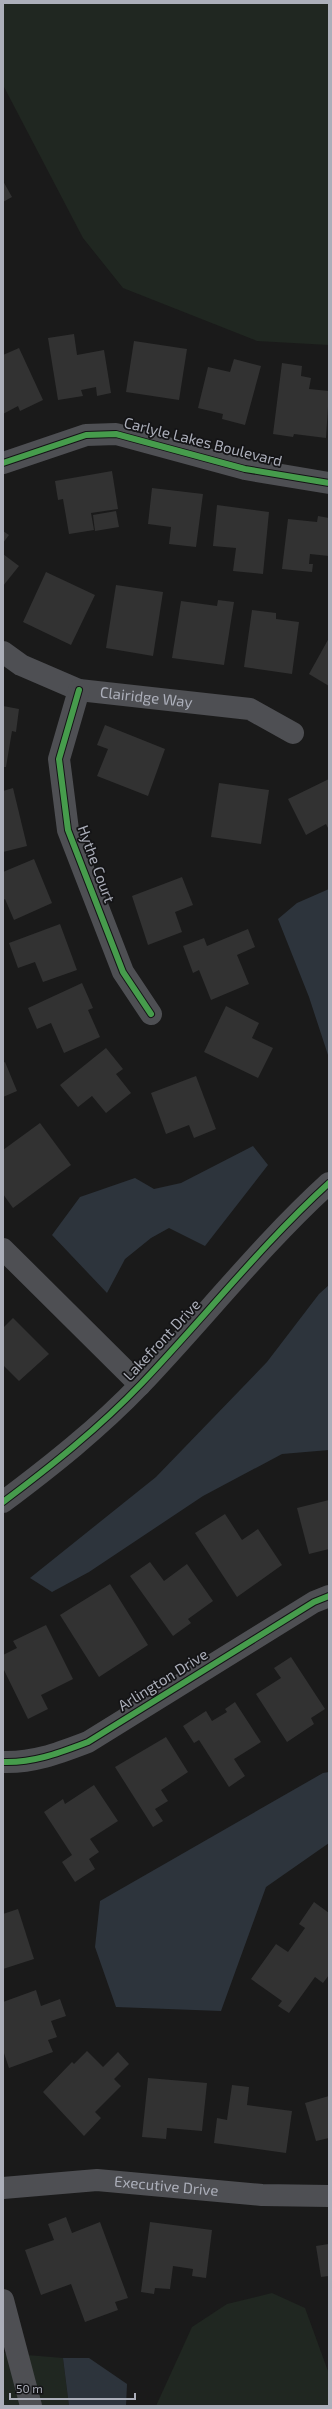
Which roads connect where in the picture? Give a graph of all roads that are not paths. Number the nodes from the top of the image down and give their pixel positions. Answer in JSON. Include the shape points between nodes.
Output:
{"nodes":[{"id":1,"x":3,"y":463,"type":"edge"},
{"id":2,"x":329,"y":483,"type":"edge"},
{"id":3,"x":3,"y":652,"type":"edge"},
{"id":4,"x":79,"y":690,"type":"junction"},
{"id":5,"x":293,"y":733,"type":"dead end"},
{"id":6,"x":151,"y":1014,"type":"dead end"},
{"id":7,"x":329,"y":1183,"type":"edge"},
{"id":8,"x":3,"y":1249,"type":"edge"},
{"id":9,"x":140,"y":1385,"type":"junction"},
{"id":10,"x":3,"y":1502,"type":"edge"},
{"id":11,"x":329,"y":1596,"type":"edge"},
{"id":12,"x":3,"y":1762,"type":"edge"},
{"id":13,"x":3,"y":2188,"type":"edge"},
{"id":14,"x":329,"y":2196,"type":"edge"},
{"id":15,"x":3,"y":2300,"type":"edge"},
{"id":16,"x":31,"y":2406,"type":"edge"}],
"edges":[{"from":1,"to":2,"type":"street","name":"Carlyle Lakes Boulevard","via":[[86,436],[116,434],[245,469]]},
{"from":3,"to":4,"type":"street","name":"Clairidge Way","via":[[21,665]]},
{"from":4,"to":5,"type":"street","name":"Clairidge Way","via":[[250,709]]},
{"from":4,"to":6,"type":"street","name":"Hythe Court","via":[[59,759],[68,830],[123,972]]},
{"from":7,"to":9,"type":"street","name":"Lakefront Drive","via":[[269,1242]]},
{"from":8,"to":9,"type":"street"},
{"from":9,"to":10,"type":"street","name":"Lakefront Drive","via":[[96,1428]]},
{"from":11,"to":12,"type":"street","name":"Arlington Drive","via":[[314,1602],[88,1742],[49,1757],[24,1763]]},
{"from":13,"to":14,"type":"street","name":"Executive Drive","via":[[97,2180],[262,2195]]},
{"from":15,"to":16,"type":"street"}]}
